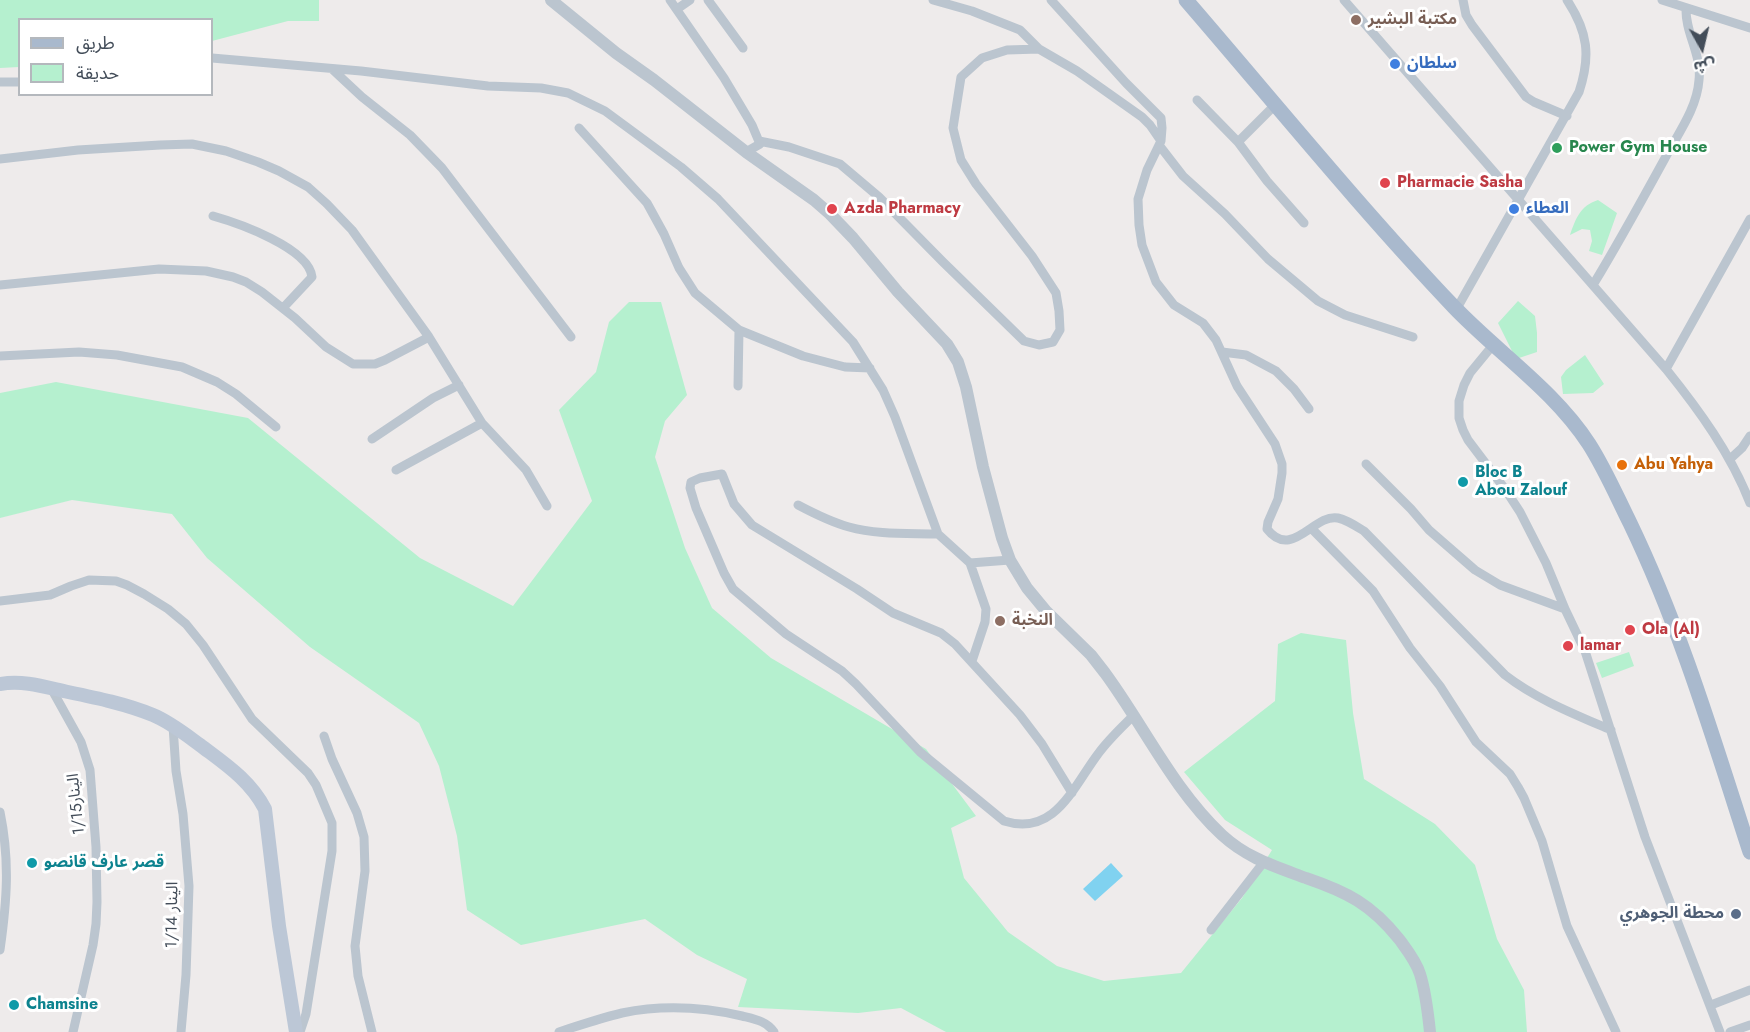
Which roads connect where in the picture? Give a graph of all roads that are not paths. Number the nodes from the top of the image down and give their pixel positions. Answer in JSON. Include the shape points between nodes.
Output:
{"nodes":[{"id":1,"x":551,"y":0,"type":"edge"},
{"id":2,"x":670,"y":0,"type":"edge"},
{"id":3,"x":690,"y":0,"type":"edge"},
{"id":4,"x":708,"y":0,"type":"edge"},
{"id":5,"x":933,"y":0,"type":"edge"},
{"id":6,"x":1051,"y":0,"type":"edge"},
{"id":7,"x":1344,"y":0,"type":"edge"},
{"id":8,"x":1463,"y":0,"type":"edge"},
{"id":9,"x":1567,"y":0,"type":"edge"},
{"id":10,"x":1662,"y":0,"type":"edge"},
{"id":11,"x":1194,"y":3,"type":"edge"},
{"id":12,"x":1686,"y":8,"type":"junction"},
{"id":13,"x":677,"y":9,"type":"junction"},
{"id":14,"x":1750,"y":28,"type":"edge"},
{"id":15,"x":743,"y":48,"type":"dead end"},
{"id":16,"x":1039,"y":49,"type":"junction"},
{"id":17,"x":213,"y":58,"type":"edge"},
{"id":18,"x":332,"y":69,"type":"junction"},
{"id":19,"x":0,"y":82,"type":"edge"},
{"id":20,"x":18,"y":82,"type":"edge"},
{"id":21,"x":1197,"y":100,"type":"dead end"},
{"id":22,"x":1275,"y":105,"type":"junction"},
{"id":23,"x":1567,"y":116,"type":"junction"},
{"id":24,"x":579,"y":128,"type":"dead end"},
{"id":25,"x":759,"y":141,"type":"junction"},
{"id":26,"x":1238,"y":142,"type":"junction"},
{"id":27,"x":1160,"y":143,"type":"junction"},
{"id":28,"x":746,"y":152,"type":"junction"},
{"id":29,"x":0,"y":159,"type":"edge"},
{"id":30,"x":1519,"y":200,"type":"junction"},
{"id":31,"x":213,"y":216,"type":"dead end"},
{"id":32,"x":1750,"y":219,"type":"edge"},
{"id":33,"x":1304,"y":223,"type":"dead end"},
{"id":34,"x":0,"y":285,"type":"edge"},
{"id":35,"x":1593,"y":285,"type":"junction"},
{"id":36,"x":283,"y":308,"type":"junction"},
{"id":37,"x":1456,"y":309,"type":"junction"},
{"id":38,"x":739,"y":330,"type":"junction"},
{"id":39,"x":571,"y":337,"type":"dead end"},
{"id":40,"x":1413,"y":337,"type":"dead end"},
{"id":41,"x":429,"y":338,"type":"junction"},
{"id":42,"x":1493,"y":345,"type":"junction"},
{"id":43,"x":1222,"y":352,"type":"junction"},
{"id":44,"x":0,"y":356,"type":"edge"},
{"id":45,"x":870,"y":368,"type":"junction"},
{"id":46,"x":1666,"y":369,"type":"junction"},
{"id":47,"x":459,"y":386,"type":"junction"},
{"id":48,"x":738,"y":386,"type":"dead end"},
{"id":49,"x":1309,"y":409,"type":"dead end"},
{"id":50,"x":482,"y":423,"type":"junction"},
{"id":51,"x":276,"y":427,"type":"dead end"},
{"id":52,"x":1750,"y":436,"type":"edge"},
{"id":53,"x":372,"y":439,"type":"dead end"},
{"id":54,"x":1730,"y":459,"type":"junction"},
{"id":55,"x":1366,"y":464,"type":"dead end"},
{"id":56,"x":396,"y":470,"type":"dead end"},
{"id":57,"x":1750,"y":503,"type":"edge"},
{"id":58,"x":798,"y":505,"type":"dead end"},
{"id":59,"x":547,"y":506,"type":"dead end"},
{"id":60,"x":1312,"y":529,"type":"junction"},
{"id":61,"x":938,"y":534,"type":"junction"},
{"id":62,"x":1010,"y":560,"type":"junction"},
{"id":63,"x":970,"y":563,"type":"junction"},
{"id":64,"x":0,"y":601,"type":"edge"},
{"id":65,"x":1565,"y":609,"type":"junction"},
{"id":66,"x":972,"y":661,"type":"junction"},
{"id":67,"x":0,"y":684,"type":"edge"},
{"id":68,"x":51,"y":688,"type":"junction"},
{"id":69,"x":1133,"y":716,"type":"junction"},
{"id":70,"x":173,"y":726,"type":"junction"},
{"id":71,"x":1611,"y":729,"type":"junction"},
{"id":72,"x":324,"y":736,"type":"dead end"},
{"id":73,"x":1072,"y":793,"type":"junction"},
{"id":74,"x":0,"y":812,"type":"edge"},
{"id":75,"x":1750,"y":852,"type":"edge"},
{"id":76,"x":1263,"y":862,"type":"junction"},
{"id":77,"x":1211,"y":930,"type":"dead end"},
{"id":78,"x":0,"y":950,"type":"edge"},
{"id":79,"x":1750,"y":990,"type":"edge"},
{"id":80,"x":1711,"y":1005,"type":"junction"},
{"id":81,"x":1750,"y":1024,"type":"edge"},
{"id":82,"x":73,"y":1032,"type":"edge"},
{"id":83,"x":181,"y":1032,"type":"edge"},
{"id":84,"x":298,"y":1032,"type":"edge"},
{"id":85,"x":372,"y":1032,"type":"edge"},
{"id":86,"x":559,"y":1032,"type":"edge"},
{"id":87,"x":774,"y":1032,"type":"edge"},
{"id":88,"x":1430,"y":1032,"type":"edge"},
{"id":89,"x":1616,"y":1032,"type":"edge"},
{"id":90,"x":1720,"y":1032,"type":"edge"},
{"id":91,"x":1730,"y":1032,"type":"edge"}],
"edges":[{"from":1,"to":28,"type":"street"},
{"from":2,"to":13,"type":"street"},
{"from":3,"to":13,"type":"street"},
{"from":4,"to":15,"type":"street"},
{"from":5,"to":16,"type":"street","via":[[1020,30]]},
{"from":6,"to":27,"type":"street","via":[[1161,118]]},
{"from":7,"to":30,"type":"street"},
{"from":8,"to":23,"type":"street","via":[[1472,25],[1520,90],[1534,102]]},
{"from":9,"to":23,"type":"street","via":[[1581,24],[1587,53],[1582,85]]},
{"from":10,"to":12,"type":"street"},
{"from":11,"to":22,"type":"main road"},
{"from":12,"to":14,"type":"street"},
{"from":12,"to":35,"type":"street","via":[[1700,70],[1694,102]]},
{"from":13,"to":25,"type":"street","via":[[724,78]]},
{"from":16,"to":25,"type":"street","via":[[1007,50],[982,58],[961,77],[953,128],[961,160],[1056,293],[1060,330],[1053,342],[1039,345],[1024,341],[879,197],[840,164]]},
{"from":16,"to":27,"type":"street","via":[[1142,117]]},
{"from":17,"to":18,"type":"street"},
{"from":18,"to":39,"type":"street","via":[[410,135],[441,168]]},
{"from":18,"to":45,"type":"street","via":[[541,88],[589,102],[681,167],[718,199],[853,342]]},
{"from":19,"to":20,"type":"street"},
{"from":21,"to":26,"type":"street"},
{"from":22,"to":26,"type":"street"},
{"from":22,"to":37,"type":"main road"},
{"from":23,"to":30,"type":"street"},
{"from":24,"to":38,"type":"street","via":[[647,203],[695,293]]},
{"from":25,"to":28,"type":"street","via":[[759,146]]},
{"from":26,"to":33,"type":"street"},
{"from":27,"to":40,"type":"street","via":[[1184,176],[1268,260],[1318,301],[1345,315]]},
{"from":27,"to":43,"type":"street","via":[[1138,199],[1142,245],[1156,282],[1174,305],[1210,330]]},
{"from":28,"to":62,"type":"street","via":[[830,214],[952,350],[966,387]]},
{"from":29,"to":41,"type":"street","via":[[180,144],[211,147],[258,162],[308,187],[327,204],[352,230]]},
{"from":30,"to":35,"type":"street"},
{"from":30,"to":37,"type":"street"},
{"from":31,"to":36,"type":"street","via":[[269,237],[290,249],[312,272],[312,277]]},
{"from":32,"to":46,"type":"street"},
{"from":34,"to":36,"type":"street","via":[[159,269],[206,271],[246,282]]},
{"from":35,"to":46,"type":"street"},
{"from":36,"to":41,"type":"street","via":[[326,347],[353,364],[375,364]]},
{"from":37,"to":42,"type":"main road"},
{"from":38,"to":45,"type":"street","via":[[803,356],[845,367]]},
{"from":38,"to":48,"type":"street"},
{"from":41,"to":47,"type":"street"},
{"from":42,"to":65,"type":"street","via":[[1467,379],[1459,401],[1459,418],[1468,440],[1520,512]]},
{"from":42,"to":75,"type":"main road","via":[[1563,411],[1603,467],[1672,618]]},
{"from":43,"to":49,"type":"street","via":[[1246,356],[1276,371]]},
{"from":43,"to":60,"type":"street","via":[[1237,386],[1275,444],[1282,464],[1278,499],[1267,529],[1283,541]]},
{"from":44,"to":51,"type":"street","via":[[79,352],[182,367],[227,388]]},
{"from":45,"to":61,"type":"street","via":[[895,417]]},
{"from":46,"to":54,"type":"street"},
{"from":47,"to":50,"type":"street"},
{"from":47,"to":53,"type":"street","via":[[433,398]]},
{"from":50,"to":56,"type":"street"},
{"from":50,"to":59,"type":"street","via":[[526,470]]},
{"from":52,"to":54,"type":"street"},
{"from":54,"to":57,"type":"street"},
{"from":55,"to":65,"type":"street","via":[[1429,530],[1475,570],[1500,585]]},
{"from":58,"to":61,"type":"street","via":[[851,528]]},
{"from":60,"to":71,"type":"street","via":[[1330,518],[1338,518],[1364,531],[1516,684]]},
{"from":60,"to":89,"type":"street","via":[[1373,591],[1476,742],[1510,774],[1518,787],[1542,841],[1566,926]]},
{"from":61,"to":63,"type":"street"},
{"from":62,"to":63,"type":"street"},
{"from":62,"to":69,"type":"street","via":[[1033,595],[1105,673]]},
{"from":63,"to":66,"type":"street","via":[[986,609]]},
{"from":64,"to":84,"type":"street","via":[[50,595],[89,580],[128,585],[186,624],[252,719],[308,773],[332,823],[332,851],[306,1014]]},
{"from":65,"to":71,"type":"street","via":[[1588,659]]},
{"from":66,"to":73,"type":"street","via":[[1042,744]]},
{"from":66,"to":73,"type":"street","via":[[941,633],[893,613],[752,525],[734,504],[722,474],[691,482],[696,508],[733,589],[786,634],[856,684],[920,753],[1004,821],[1017,825],[1047,819]]},
{"from":67,"to":68,"type":"main road","via":[[31,683]]},
{"from":68,"to":70,"type":"main road","via":[[115,702]]},
{"from":68,"to":82,"type":"street","name":"الينار1/15","via":[[81,742],[90,770],[96,847],[96,924]]},
{"from":69,"to":73,"type":"street","via":[[1098,753]]},
{"from":69,"to":76,"type":"street","via":[[1205,817],[1234,845]]},
{"from":70,"to":83,"type":"street","name":"الينار 1/14","via":[[189,886]]},
{"from":70,"to":84,"type":"main road","via":[[237,772],[265,809],[279,926]]},
{"from":71,"to":80,"type":"street","via":[[1645,837]]},
{"from":72,"to":85,"type":"street","via":[[364,837],[364,878],[355,946]]},
{"from":74,"to":78,"type":"street","via":[[8,880]]},
{"from":76,"to":77,"type":"street"},
{"from":76,"to":88,"type":"street","via":[[1344,892],[1382,919],[1420,972]]},
{"from":79,"to":80,"type":"street"},
{"from":80,"to":90,"type":"street"},
{"from":81,"to":91,"type":"street"},
{"from":86,"to":87,"type":"street","via":[[620,1014],[662,1008],[721,1011],[758,1020]]}]}
